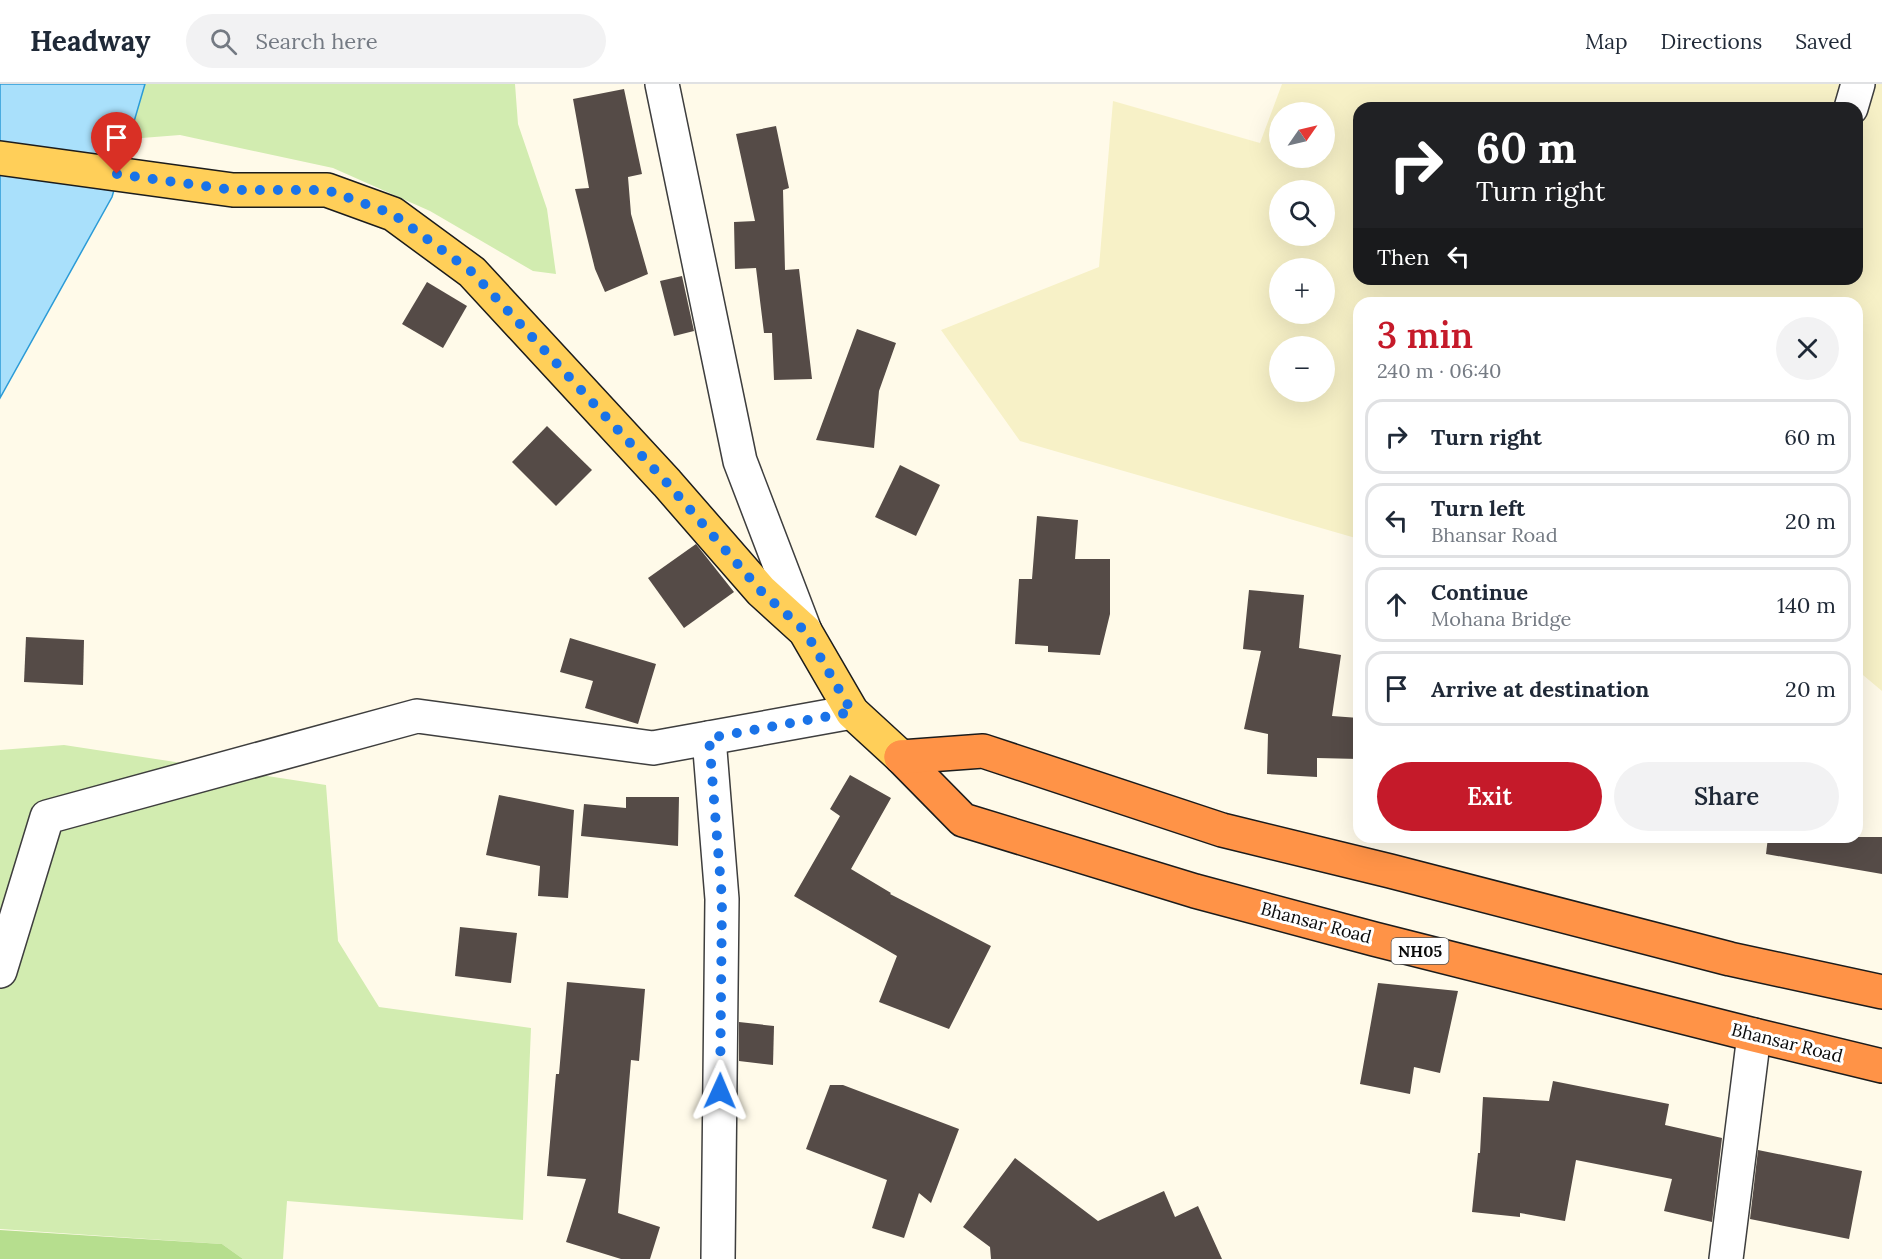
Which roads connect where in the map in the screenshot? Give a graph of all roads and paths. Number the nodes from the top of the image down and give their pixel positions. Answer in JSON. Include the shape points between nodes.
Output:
{"nodes":[{"id":1,"x":662,"y":84,"type":"edge"},
{"id":2,"x":1858,"y":84,"type":"edge"},
{"id":3,"x":1853,"y":102,"type":"edge"},
{"id":4,"x":0,"y":158,"type":"edge"},
{"id":5,"x":805,"y":631,"type":"junction"},
{"id":6,"x":852,"y":712,"type":"junction"},
{"id":7,"x":709,"y":738,"type":"junction"},
{"id":8,"x":901,"y":757,"type":"junction"},
{"id":9,"x":0,"y":971,"type":"edge"},
{"id":10,"x":1882,"y":992,"type":"edge"},
{"id":11,"x":1754,"y":1035,"type":"junction"},
{"id":12,"x":1882,"y":1066,"type":"edge"},
{"id":13,"x":718,"y":1259,"type":"edge"},
{"id":14,"x":1726,"y":1259,"type":"edge"}],
"edges":[{"from":1,"to":5,"type":"street","via":[[740,461]]},
{"from":2,"to":3,"type":"street"},
{"from":4,"to":5,"type":"main road","number":"NH05","via":[[233,190],[327,190],[393,214],[472,272],[761,591]]},
{"from":5,"to":6,"type":"main road","number":"NH05"},
{"from":6,"to":7,"type":"street"},
{"from":6,"to":8,"type":"main road","number":"NH05"},
{"from":7,"to":9,"type":"street","via":[[653,748],[417,716],[47,817]]},
{"from":7,"to":13,"type":"street","via":[[722,899]]},
{"from":8,"to":10,"type":"highway","via":[[983,751],[1222,830],[1730,959]]},
{"from":8,"to":11,"type":"highway","name":"Bhansar Road","number":"NH05","via":[[963,820],[1195,891]]},
{"from":11,"to":12,"type":"highway","name":"Bhansar Road","number":"NH05"},
{"from":11,"to":14,"type":"street"}]}
